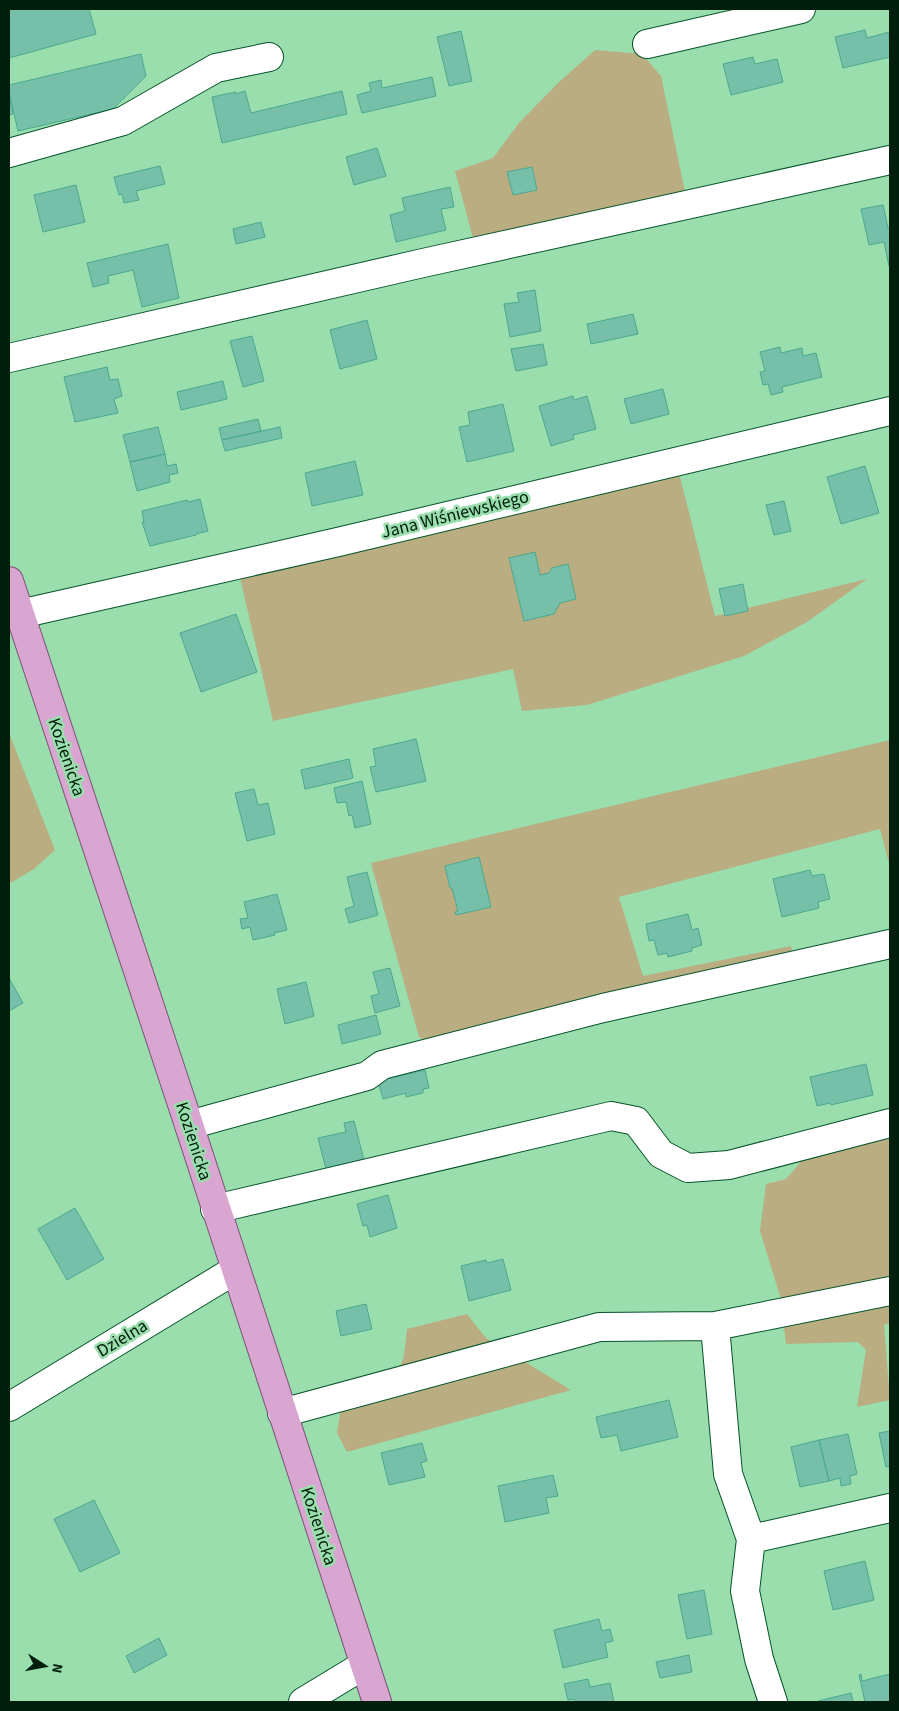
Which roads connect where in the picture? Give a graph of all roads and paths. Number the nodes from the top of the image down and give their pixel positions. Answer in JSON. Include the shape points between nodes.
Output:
{"nodes":[{"id":1,"x":801,"y":9,"type":"edge"},
{"id":2,"x":647,"y":44,"type":"dead end"},
{"id":3,"x":269,"y":57,"type":"dead end"},
{"id":4,"x":9,"y":153,"type":"edge"},
{"id":5,"x":890,"y":160,"type":"edge"},
{"id":6,"x":9,"y":358,"type":"edge"},
{"id":7,"x":890,"y":411,"type":"edge"},
{"id":8,"x":9,"y":581,"type":"edge"},
{"id":9,"x":20,"y":614,"type":"junction"},
{"id":10,"x":890,"y":944,"type":"edge"},
{"id":11,"x":890,"y":1123,"type":"edge"},
{"id":12,"x":189,"y":1125,"type":"junction"},
{"id":13,"x":215,"y":1209,"type":"junction"},
{"id":14,"x":235,"y":1270,"type":"junction"},
{"id":15,"x":890,"y":1291,"type":"edge"},
{"id":16,"x":715,"y":1326,"type":"junction"},
{"id":17,"x":9,"y":1407,"type":"edge"},
{"id":18,"x":282,"y":1413,"type":"junction"},
{"id":19,"x":890,"y":1508,"type":"edge"},
{"id":20,"x":751,"y":1539,"type":"junction"},
{"id":21,"x":364,"y":1665,"type":"junction"},
{"id":22,"x":303,"y":1702,"type":"edge"},
{"id":23,"x":376,"y":1702,"type":"edge"},
{"id":24,"x":773,"y":1702,"type":"edge"}],
"edges":[{"from":1,"to":2,"type":"street"},
{"from":3,"to":4,"type":"street","via":[[216,68],[123,121]]},
{"from":5,"to":6,"type":"street"},
{"from":7,"to":9,"type":"street","name":"Jana Wiśniewskiego"},
{"from":8,"to":9,"type":"main road","name":"Kozienicka"},
{"from":9,"to":12,"type":"main road","name":"Kozienicka"},
{"from":10,"to":12,"type":"street","via":[[603,1008],[382,1065],[367,1076]]},
{"from":11,"to":13,"type":"street","via":[[729,1165],[688,1168],[661,1154],[636,1121],[611,1116]]},
{"from":12,"to":13,"type":"main road","name":"Kozienicka"},
{"from":13,"to":14,"type":"main road","name":"Kozienicka"},
{"from":14,"to":17,"type":"street","name":"Dzielna"},
{"from":14,"to":18,"type":"main road","name":"Kozienicka"},
{"from":15,"to":16,"type":"street"},
{"from":16,"to":18,"type":"street","via":[[600,1327]]},
{"from":16,"to":20,"type":"street","via":[[728,1474]]},
{"from":18,"to":21,"type":"main road","name":"Kozienicka"},
{"from":19,"to":20,"type":"street"},
{"from":20,"to":24,"type":"street","via":[[745,1591],[759,1659]]},
{"from":21,"to":22,"type":"street"},
{"from":21,"to":23,"type":"main road","name":"Kozienicka"}]}
